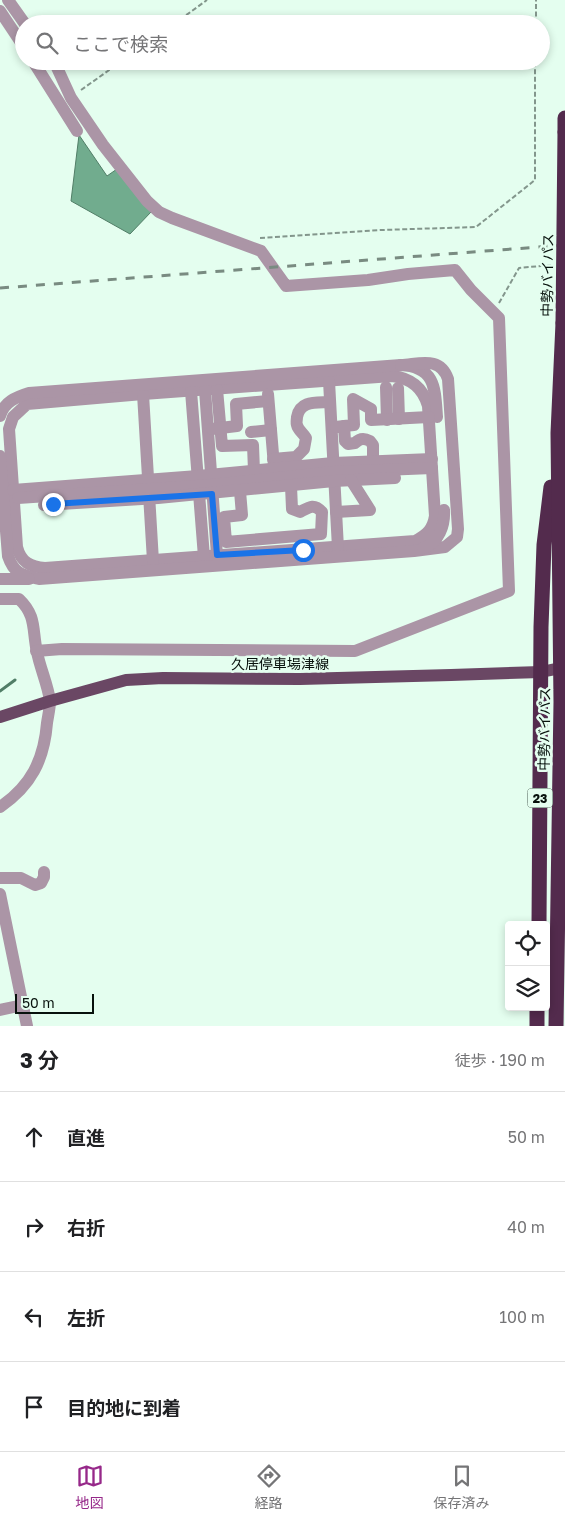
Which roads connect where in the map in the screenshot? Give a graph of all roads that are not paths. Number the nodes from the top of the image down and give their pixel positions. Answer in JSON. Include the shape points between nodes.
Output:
{"nodes":[{"id":1,"x":8,"y":0,"type":"edge"},
{"id":2,"x":0,"y":11,"type":"edge"},
{"id":3,"x":19,"y":15,"type":"edge"},
{"id":4,"x":15,"y":34,"type":"edge"},
{"id":5,"x":39,"y":70,"type":"edge"},
{"id":6,"x":58,"y":70,"type":"edge"},
{"id":7,"x":565,"y":118,"type":"edge"},
{"id":8,"x":76,"y":130,"type":"dead end"},
{"id":9,"x":565,"y":132,"type":"edge"},
{"id":10,"x":329,"y":382,"type":"junction"},
{"id":11,"x":267,"y":386,"type":"junction"},
{"id":12,"x":204,"y":390,"type":"junction"},
{"id":13,"x":29,"y":394,"type":"junction"},
{"id":14,"x":146,"y":394,"type":"junction"},
{"id":15,"x":0,"y":395,"type":"edge"},
{"id":16,"x":392,"y":396,"type":"dead end"},
{"id":17,"x":268,"y":401,"type":"junction"},
{"id":18,"x":330,"y":402,"type":"junction"},
{"id":19,"x":0,"y":416,"type":"edge"},
{"id":20,"x":429,"y":417,"type":"junction"},
{"id":21,"x":393,"y":419,"type":"junction"},
{"id":22,"x":338,"y":427,"type":"junction"},
{"id":23,"x":220,"y":428,"type":"junction"},
{"id":24,"x":207,"y":429,"type":"junction"},
{"id":25,"x":271,"y":430,"type":"junction"},
{"id":26,"x":251,"y":432,"type":"dead end"},
{"id":27,"x":558,"y":433,"type":"junction"},
{"id":28,"x":0,"y":456,"type":"edge"},
{"id":29,"x":373,"y":461,"type":"junction"},
{"id":30,"x":274,"y":464,"type":"junction"},
{"id":31,"x":432,"y":467,"type":"junction"},
{"id":32,"x":254,"y":471,"type":"junction"},
{"id":33,"x":333,"y":472,"type":"junction"},
{"id":34,"x":351,"y":480,"type":"junction"},
{"id":35,"x":205,"y":485,"type":"junction"},
{"id":36,"x":291,"y":486,"type":"junction"},
{"id":37,"x":153,"y":489,"type":"junction"},
{"id":38,"x":240,"y":491,"type":"junction"},
{"id":39,"x":13,"y":498,"type":"junction"},
{"id":40,"x":336,"y":512,"type":"junction"},
{"id":41,"x":338,"y":548,"type":"junction"},
{"id":42,"x":217,"y":555,"type":"junction"},
{"id":43,"x":204,"y":557,"type":"junction"},
{"id":44,"x":158,"y":561,"type":"junction"},
{"id":45,"x":0,"y":579,"type":"edge"},
{"id":46,"x":39,"y":579,"type":"junction"},
{"id":47,"x":0,"y":599,"type":"edge"},
{"id":48,"x":36,"y":651,"type":"junction"},
{"id":49,"x":563,"y":667,"type":"edge"},
{"id":50,"x":541,"y":672,"type":"junction"},
{"id":51,"x":50,"y":700,"type":"junction"},
{"id":52,"x":0,"y":717,"type":"edge"},
{"id":53,"x":0,"y":807,"type":"edge"},
{"id":54,"x":44,"y":872,"type":"dead end"},
{"id":55,"x":0,"y":878,"type":"edge"},
{"id":56,"x":0,"y":894,"type":"edge"},
{"id":57,"x":538,"y":921,"type":"edge"},
{"id":58,"x":24,"y":1005,"type":"junction"},
{"id":59,"x":0,"y":1010,"type":"edge"},
{"id":60,"x":538,"y":1011,"type":"edge"},
{"id":61,"x":27,"y":1026,"type":"edge"},
{"id":62,"x":537,"y":1026,"type":"edge"},
{"id":63,"x":556,"y":1026,"type":"edge"}],
"edges":[{"from":1,"to":3,"type":"street"},
{"from":2,"to":4,"type":"street"},
{"from":5,"to":8,"type":"street"},
{"from":6,"to":48,"type":"street","via":[[71,98],[102,145],[135,188],[159,212],[261,251],[286,286],[455,270],[499,318],[509,591],[355,651]]},
{"from":7,"to":9,"type":"highway","name":"中勢バイパス","number":"23"},
{"from":9,"to":27,"type":"highway","name":"中勢バイパス","number":"23","bridge":true},
{"from":10,"to":11,"type":"street"},
{"from":10,"to":18,"type":"street"},
{"from":10,"to":20,"type":"street","via":[[402,377],[422,391]]},
{"from":11,"to":12,"type":"street"},
{"from":11,"to":17,"type":"street"},
{"from":12,"to":14,"type":"street"},
{"from":12,"to":23,"type":"street"},
{"from":12,"to":24,"type":"street"},
{"from":12,"to":35,"type":"street"},
{"from":13,"to":15,"type":"street"},
{"from":13,"to":19,"type":"street","via":[[10,401]]},
{"from":13,"to":46,"type":"street","via":[[412,366],[423,370],[435,390],[444,514],[437,538],[429,546],[414,551]]},
{"from":14,"to":37,"type":"street"},
{"from":14,"to":39,"type":"street","via":[[33,403],[21,408],[8,429]]},
{"from":16,"to":21,"type":"street"},
{"from":17,"to":23,"type":"street","via":[[236,404],[237,426]]},
{"from":17,"to":25,"type":"street"},
{"from":18,"to":22,"type":"street"},
{"from":18,"to":30,"type":"street","via":[[306,404],[301,408],[297,414],[297,425],[306,438],[304,449],[296,456]]},
{"from":20,"to":21,"type":"street"},
{"from":20,"to":31,"type":"street"},
{"from":21,"to":22,"type":"street","via":[[371,420],[371,409],[353,400],[354,425]]},
{"from":22,"to":29,"type":"street","via":[[348,444],[363,439],[370,441]]},
{"from":22,"to":33,"type":"street"},
{"from":23,"to":24,"type":"street"},
{"from":23,"to":32,"type":"street","via":[[222,446],[253,445]]},
{"from":24,"to":35,"type":"street"},
{"from":25,"to":26,"type":"street"},
{"from":25,"to":30,"type":"street"},
{"from":27,"to":49,"type":"highway","name":"中勢バイパス","number":"23"},
{"from":27,"to":50,"type":"highway","name":"中勢バイパス","number":"23","via":[[544,545]]},
{"from":28,"to":46,"type":"street","via":[[8,556],[18,573]]},
{"from":29,"to":31,"type":"street"},
{"from":29,"to":33,"type":"street"},
{"from":30,"to":32,"type":"street"},
{"from":30,"to":33,"type":"street"},
{"from":31,"to":33,"type":"street"},
{"from":31,"to":34,"type":"street"},
{"from":31,"to":41,"type":"street","via":[[434,524],[423,537],[408,542]]},
{"from":32,"to":35,"type":"street"},
{"from":33,"to":34,"type":"street"},
{"from":33,"to":35,"type":"street"},
{"from":33,"to":36,"type":"street"},
{"from":33,"to":40,"type":"street"},
{"from":34,"to":40,"type":"street","via":[[370,510]]},
{"from":35,"to":37,"type":"street"},
{"from":35,"to":38,"type":"street"},
{"from":35,"to":42,"type":"street"},
{"from":35,"to":43,"type":"street"},
{"from":36,"to":38,"type":"street"},
{"from":36,"to":38,"type":"street","via":[[292,509],[300,512],[313,506],[322,512],[321,534],[226,542],[224,518],[242,515]]},
{"from":37,"to":39,"type":"street"},
{"from":37,"to":44,"type":"street"},
{"from":39,"to":44,"type":"street","via":[[17,547],[22,559],[32,566],[45,568]]},
{"from":40,"to":41,"type":"street"},
{"from":41,"to":42,"type":"street"},
{"from":42,"to":43,"type":"street"},
{"from":43,"to":44,"type":"street"},
{"from":45,"to":46,"type":"street"},
{"from":47,"to":48,"type":"street","via":[[19,600],[28,608]]},
{"from":48,"to":51,"type":"street"},
{"from":49,"to":50,"type":"main road","name":"久居停車場津線"},
{"from":49,"to":63,"type":"highway","name":"中勢バイパス","number":"23"},
{"from":50,"to":51,"type":"main road","name":"久居停車場津線","via":[[126,680]]},
{"from":50,"to":57,"type":"highway","name":"中勢バイパス","number":"23"},
{"from":51,"to":52,"type":"main road","name":"久居停車場津線"},
{"from":51,"to":53,"type":"street","via":[[42,754],[34,772],[21,790]]},
{"from":54,"to":55,"type":"street","via":[[41,883],[35,886],[21,878]]},
{"from":56,"to":58,"type":"street"},
{"from":58,"to":59,"type":"street"},
{"from":58,"to":61,"type":"street"},
{"from":60,"to":62,"type":"highway"}]}
